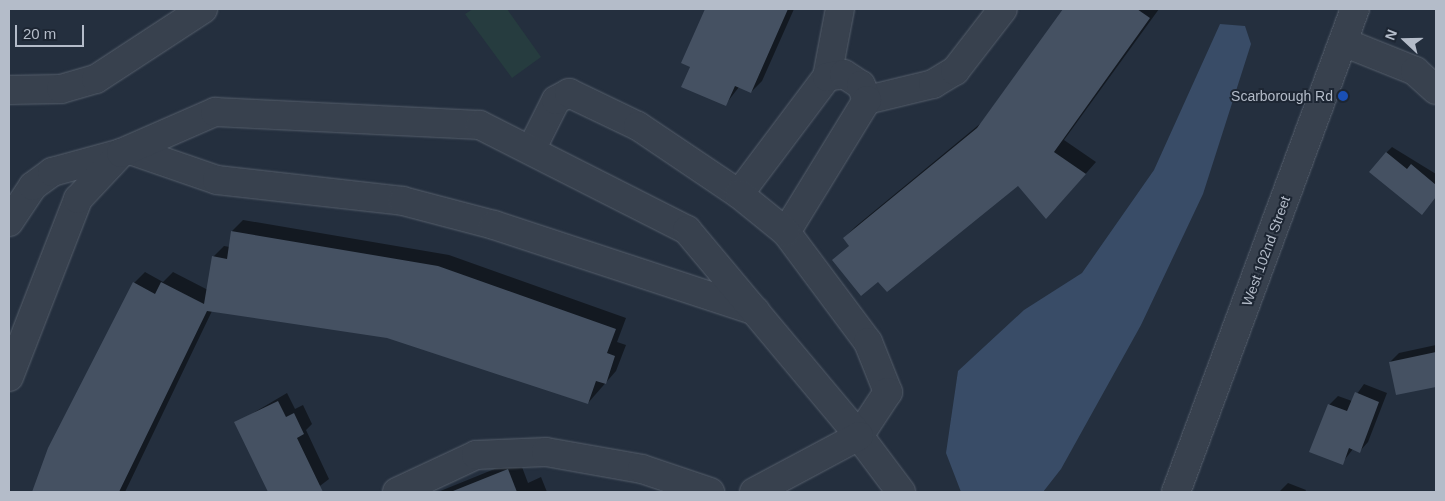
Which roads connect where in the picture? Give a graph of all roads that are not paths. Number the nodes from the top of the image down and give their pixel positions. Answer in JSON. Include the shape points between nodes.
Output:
{"nodes":[{"id":1,"x":203,"y":9,"type":"edge"},
{"id":2,"x":840,"y":9,"type":"edge"},
{"id":3,"x":1003,"y":9,"type":"edge"},
{"id":4,"x":1355,"y":9,"type":"edge"},
{"id":5,"x":1343,"y":42,"type":"junction"},
{"id":6,"x":827,"y":77,"type":"junction"},
{"id":7,"x":9,"y":90,"type":"edge"},
{"id":8,"x":1436,"y":90,"type":"edge"},
{"id":9,"x":867,"y":100,"type":"junction"},
{"id":10,"x":531,"y":150,"type":"junction"},
{"id":11,"x":125,"y":152,"type":"junction"},
{"id":12,"x":739,"y":194,"type":"junction"},
{"id":13,"x":9,"y":222,"type":"edge"},
{"id":14,"x":786,"y":232,"type":"junction"},
{"id":15,"x":755,"y":311,"type":"junction"},
{"id":16,"x":9,"y":378,"type":"edge"},
{"id":17,"x":859,"y":436,"type":"junction"},
{"id":18,"x":397,"y":492,"type":"edge"},
{"id":19,"x":710,"y":492,"type":"edge"},
{"id":20,"x":754,"y":492,"type":"edge"},
{"id":21,"x":901,"y":492,"type":"edge"},
{"id":22,"x":1176,"y":492,"type":"edge"}],
"edges":[{"from":1,"to":7,"type":"street","via":[[96,79],[61,90]]},
{"from":2,"to":6,"type":"street"},
{"from":3,"to":9,"type":"street","via":[[955,71],[933,84]]},
{"from":4,"to":5,"type":"street","name":"West 102nd Street"},
{"from":5,"to":8,"type":"street","via":[[1415,71]]},
{"from":5,"to":22,"type":"street","name":"West 102nd Street"},
{"from":6,"to":9,"type":"street","via":[[844,74],[861,85]]},
{"from":6,"to":12,"type":"street"},
{"from":9,"to":14,"type":"street"},
{"from":10,"to":11,"type":"street","via":[[480,126],[215,112]]},
{"from":10,"to":12,"type":"street","via":[[556,100],[569,93],[638,126]]},
{"from":10,"to":15,"type":"street","via":[[687,230]]},
{"from":11,"to":13,"type":"street","via":[[52,172],[33,186]]},
{"from":11,"to":15,"type":"street","via":[[218,180],[412,203],[494,225]]},
{"from":11,"to":16,"type":"street","via":[[78,199]]},
{"from":12,"to":14,"type":"street"},
{"from":14,"to":17,"type":"street","via":[[868,342],[888,392]]},
{"from":15,"to":17,"type":"street"},
{"from":17,"to":20,"type":"street"},
{"from":17,"to":21,"type":"street"},
{"from":18,"to":19,"type":"street","via":[[476,455],[546,452],[642,469]]}]}
